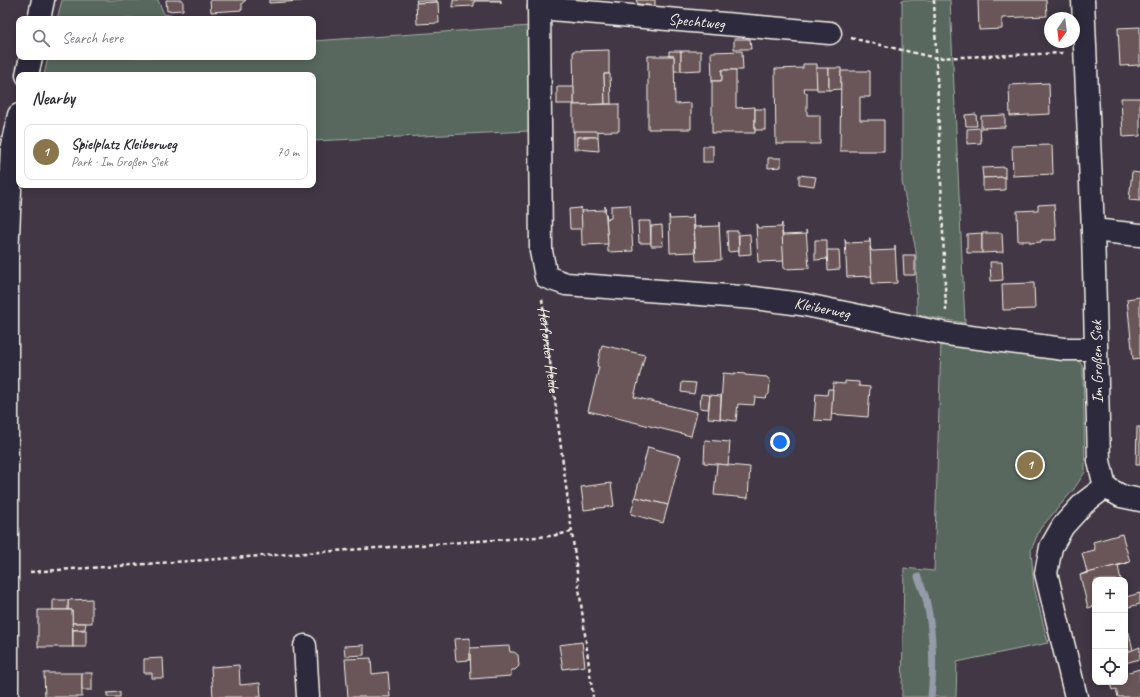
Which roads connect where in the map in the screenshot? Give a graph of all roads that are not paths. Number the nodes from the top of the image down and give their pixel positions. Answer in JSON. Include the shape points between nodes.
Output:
{"nodes":[{"id":1,"x":43,"y":0,"type":"edge"},
{"id":2,"x":1083,"y":0,"type":"edge"},
{"id":3,"x":539,"y":4,"type":"edge"},
{"id":4,"x":40,"y":16,"type":"edge"},
{"id":5,"x":830,"y":33,"type":"road end"},
{"id":6,"x":30,"y":60,"type":"edge"},
{"id":7,"x":28,"y":72,"type":"edge"},
{"id":8,"x":16,"y":128,"type":"edge"},
{"id":9,"x":1093,"y":230,"type":"junction"},
{"id":10,"x":1140,"y":235,"type":"edge"},
{"id":11,"x":1096,"y":348,"type":"junction"},
{"id":12,"x":4,"y":432,"type":"edge"},
{"id":13,"x":1105,"y":487,"type":"junction"},
{"id":14,"x":1140,"y":500,"type":"edge"},
{"id":15,"x":305,"y":646,"type":"dead end"},
{"id":16,"x":4,"y":660,"type":"edge"},
{"id":17,"x":7,"y":697,"type":"edge"},
{"id":18,"x":308,"y":697,"type":"edge"},
{"id":19,"x":1076,"y":697,"type":"edge"}],
"edges":[{"from":1,"to":4,"type":"street"},
{"from":2,"to":9,"type":"street","name":"Im Großen Siek"},
{"from":3,"to":5,"type":"street","name":"Spechtweg"},
{"from":3,"to":11,"type":"street","name":"Kleiberweg","via":[[541,251],[546,277],[566,284],[801,304],[947,334],[1064,349]]},
{"from":6,"to":7,"type":"street"},
{"from":8,"to":12,"type":"street","via":[[12,146],[7,257]]},
{"from":9,"to":10,"type":"street"},
{"from":9,"to":11,"type":"street","name":"Im Großen Siek"},
{"from":11,"to":13,"type":"street","name":"Im Großen Siek","via":[[1099,461]]},
{"from":12,"to":16,"type":"street","via":[[7,574]]},
{"from":13,"to":14,"type":"street","via":[[1121,496]]},
{"from":13,"to":19,"type":"street","via":[[1084,503],[1063,526],[1051,547],[1046,573]]},
{"from":15,"to":18,"type":"street"},
{"from":16,"to":17,"type":"street"}]}
